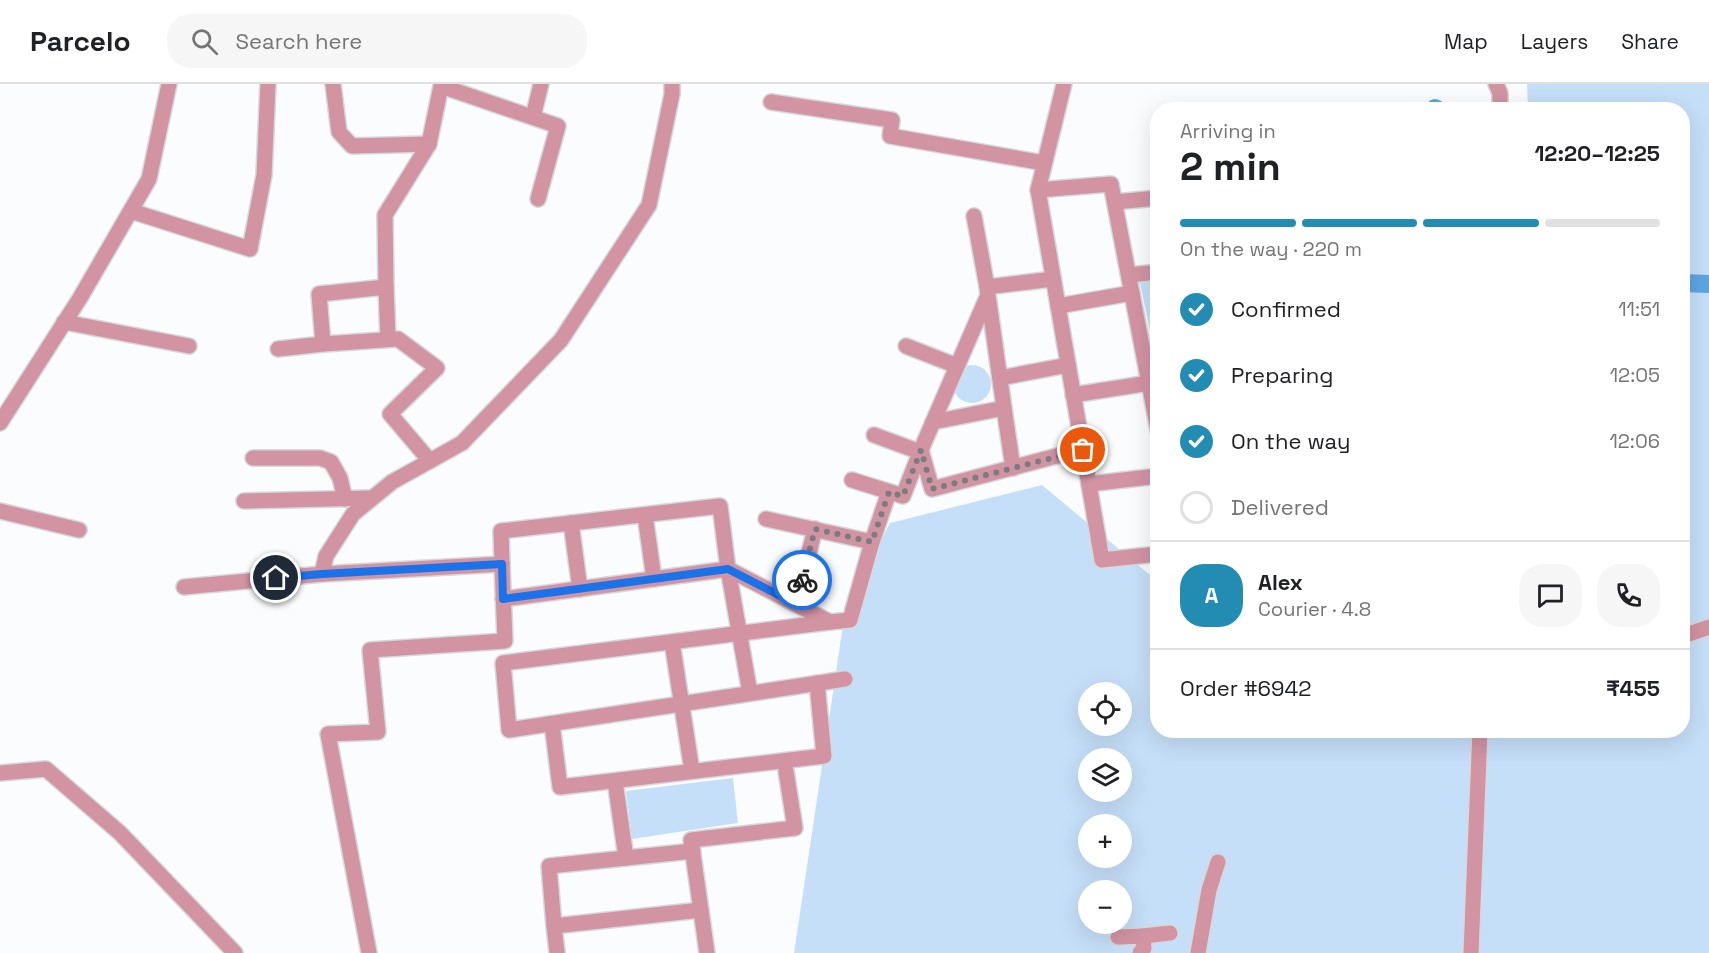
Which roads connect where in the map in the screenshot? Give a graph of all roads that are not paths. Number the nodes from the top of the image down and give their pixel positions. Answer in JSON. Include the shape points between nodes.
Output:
{"nodes":[{"id":1,"x":169,"y":84,"type":"edge"},
{"id":2,"x":268,"y":84,"type":"edge"},
{"id":3,"x":333,"y":84,"type":"edge"},
{"id":4,"x":541,"y":84,"type":"edge"},
{"id":5,"x":672,"y":84,"type":"edge"},
{"id":6,"x":1064,"y":84,"type":"edge"},
{"id":7,"x":441,"y":85,"type":"edge"},
{"id":8,"x":771,"y":102,"type":"dead end"},
{"id":9,"x":533,"y":117,"type":"junction"},
{"id":10,"x":429,"y":144,"type":"junction"},
{"id":11,"x":1044,"y":163,"type":"junction"},
{"id":12,"x":1038,"y":190,"type":"junction"},
{"id":13,"x":538,"y":199,"type":"dead end"},
{"id":14,"x":1150,"y":199,"type":"edge"},
{"id":15,"x":1115,"y":202,"type":"junction"},
{"id":16,"x":131,"y":211,"type":"junction"},
{"id":17,"x":974,"y":216,"type":"dead end"},
{"id":18,"x":1150,"y":273,"type":"edge"},
{"id":19,"x":1129,"y":275,"type":"junction"},
{"id":20,"x":1053,"y":279,"type":"junction"},
{"id":21,"x":386,"y":287,"type":"junction"},
{"id":22,"x":987,"y":291,"type":"junction"},
{"id":23,"x":1132,"y":293,"type":"junction"},
{"id":24,"x":1058,"y":306,"type":"junction"},
{"id":25,"x":64,"y":322,"type":"junction"},
{"id":26,"x":388,"y":339,"type":"junction"},
{"id":27,"x":323,"y":344,"type":"junction"},
{"id":28,"x":189,"y":346,"type":"dead end"},
{"id":29,"x":906,"y":346,"type":"dead end"},
{"id":30,"x":278,"y":349,"type":"dead end"},
{"id":31,"x":1068,"y":365,"type":"junction"},
{"id":32,"x":957,"y":366,"type":"junction"},
{"id":33,"x":1000,"y":378,"type":"junction"},
{"id":34,"x":1149,"y":383,"type":"junction"},
{"id":35,"x":1150,"y":388,"type":"edge"},
{"id":36,"x":1074,"y":395,"type":"junction"},
{"id":37,"x":1004,"y":408,"type":"junction"},
{"id":38,"x":933,"y":422,"type":"junction"},
{"id":39,"x":0,"y":423,"type":"edge"},
{"id":40,"x":874,"y":435,"type":"dead end"},
{"id":41,"x":1083,"y":450,"type":"junction"},
{"id":42,"x":921,"y":451,"type":"junction"},
{"id":43,"x":254,"y":458,"type":"dead end"},
{"id":44,"x":430,"y":461,"type":"junction"},
{"id":45,"x":1013,"y":468,"type":"junction"},
{"id":46,"x":1150,"y":477,"type":"edge"},
{"id":47,"x":852,"y":480,"type":"dead end"},
{"id":48,"x":1089,"y":484,"type":"junction"},
{"id":49,"x":889,"y":492,"type":"junction"},
{"id":50,"x":370,"y":498,"type":"junction"},
{"id":51,"x":345,"y":499,"type":"junction"},
{"id":52,"x":244,"y":501,"type":"dead end"},
{"id":53,"x":0,"y":511,"type":"edge"},
{"id":54,"x":645,"y":515,"type":"junction"},
{"id":55,"x":766,"y":519,"type":"dead end"},
{"id":56,"x":572,"y":523,"type":"junction"},
{"id":57,"x":815,"y":529,"type":"junction"},
{"id":58,"x":79,"y":530,"type":"dead end"},
{"id":59,"x":872,"y":542,"type":"junction"},
{"id":60,"x":1150,"y":555,"type":"edge"},
{"id":61,"x":502,"y":564,"type":"junction"},
{"id":62,"x":728,"y":569,"type":"junction"},
{"id":63,"x":322,"y":574,"type":"junction"},
{"id":64,"x":654,"y":579,"type":"junction"},
{"id":65,"x":184,"y":587,"type":"dead end"},
{"id":66,"x":580,"y":589,"type":"junction"},
{"id":67,"x":503,"y":599,"type":"junction"},
{"id":68,"x":796,"y":604,"type":"junction"},
{"id":69,"x":830,"y":622,"type":"junction"},
{"id":70,"x":1709,"y":627,"type":"edge"},
{"id":71,"x":740,"y":633,"type":"junction"},
{"id":72,"x":1690,"y":634,"type":"edge"},
{"id":73,"x":505,"y":640,"type":"junction"},
{"id":74,"x":672,"y":642,"type":"junction"},
{"id":75,"x":503,"y":663,"type":"junction"},
{"id":76,"x":844,"y":679,"type":"dead end"},
{"id":77,"x":817,"y":683,"type":"junction"},
{"id":78,"x":750,"y":693,"type":"junction"},
{"id":79,"x":682,"y":704,"type":"junction"},
{"id":80,"x":552,"y":724,"type":"junction"},
{"id":81,"x":1480,"y":738,"type":"edge"},
{"id":82,"x":693,"y":771,"type":"junction"},
{"id":83,"x":786,"y":771,"type":"dead end"},
{"id":84,"x":0,"y":773,"type":"edge"},
{"id":85,"x":615,"y":781,"type":"junction"},
{"id":86,"x":693,"y":851,"type":"junction"},
{"id":87,"x":626,"y":858,"type":"junction"},
{"id":88,"x":1218,"y":862,"type":"dead end"},
{"id":89,"x":701,"y":910,"type":"junction"},
{"id":90,"x":554,"y":926,"type":"junction"},
{"id":91,"x":1170,"y":933,"type":"dead end"},
{"id":92,"x":1143,"y":936,"type":"junction"},
{"id":93,"x":1118,"y":937,"type":"dead end"},
{"id":94,"x":557,"y":952,"type":"edge"},
{"id":95,"x":235,"y":953,"type":"edge"},
{"id":96,"x":369,"y":953,"type":"edge"},
{"id":97,"x":707,"y":953,"type":"edge"},
{"id":98,"x":1140,"y":953,"type":"edge"},
{"id":99,"x":1198,"y":953,"type":"edge"},
{"id":100,"x":1471,"y":953,"type":"edge"}],
"edges":[{"from":1,"to":16,"type":"street","via":[[149,179]]},
{"from":2,"to":16,"type":"street","via":[[264,175],[250,249]]},
{"from":3,"to":10,"type":"street","via":[[339,132],[352,146]]},
{"from":4,"to":9,"type":"street"},
{"from":5,"to":44,"type":"street","via":[[649,205],[561,340],[462,443]]},
{"from":6,"to":11,"type":"street"},
{"from":7,"to":9,"type":"street"},
{"from":7,"to":10,"type":"street"},
{"from":8,"to":11,"type":"street","via":[[892,120],[890,136]]},
{"from":9,"to":13,"type":"street","via":[[558,126]]},
{"from":10,"to":21,"type":"street","via":[[385,214]]},
{"from":11,"to":12,"type":"street"},
{"from":12,"to":15,"type":"street","via":[[1112,184]]},
{"from":12,"to":20,"type":"street"},
{"from":14,"to":15,"type":"street"},
{"from":15,"to":19,"type":"street"},
{"from":16,"to":25,"type":"street"},
{"from":17,"to":22,"type":"street"},
{"from":18,"to":19,"type":"street"},
{"from":19,"to":23,"type":"street"},
{"from":20,"to":22,"type":"street"},
{"from":20,"to":24,"type":"street"},
{"from":21,"to":26,"type":"street"},
{"from":21,"to":27,"type":"street","via":[[319,294]]},
{"from":22,"to":32,"type":"street"},
{"from":22,"to":33,"type":"street"},
{"from":23,"to":24,"type":"street"},
{"from":23,"to":34,"type":"street"},
{"from":24,"to":31,"type":"street"},
{"from":25,"to":28,"type":"street"},
{"from":25,"to":39,"type":"street"},
{"from":26,"to":27,"type":"street"},
{"from":26,"to":44,"type":"street","via":[[398,339],[437,368],[390,414]]},
{"from":27,"to":30,"type":"street"},
{"from":29,"to":32,"type":"street"},
{"from":31,"to":33,"type":"street"},
{"from":31,"to":36,"type":"street"},
{"from":32,"to":38,"type":"street"},
{"from":33,"to":37,"type":"street"},
{"from":34,"to":35,"type":"street"},
{"from":34,"to":36,"type":"street"},
{"from":36,"to":41,"type":"street"},
{"from":37,"to":38,"type":"street"},
{"from":37,"to":45,"type":"street"},
{"from":38,"to":42,"type":"street"},
{"from":40,"to":42,"type":"street"},
{"from":41,"to":45,"type":"street"},
{"from":41,"to":48,"type":"street"},
{"from":42,"to":45,"type":"street","via":[[932,489]]},
{"from":42,"to":49,"type":"street","via":[[903,496]]},
{"from":43,"to":51,"type":"street","via":[[320,458],[331,462]]},
{"from":44,"to":50,"type":"street"},
{"from":46,"to":48,"type":"street"},
{"from":47,"to":49,"type":"street"},
{"from":48,"to":60,"type":"street","via":[[1102,560]]},
{"from":49,"to":59,"type":"street"},
{"from":50,"to":51,"type":"street"},
{"from":50,"to":63,"type":"street","via":[[354,514],[326,556]]},
{"from":51,"to":52,"type":"street"},
{"from":53,"to":58,"type":"street"},
{"from":54,"to":56,"type":"street"},
{"from":54,"to":62,"type":"street","via":[[720,506]]},
{"from":54,"to":64,"type":"street"},
{"from":55,"to":57,"type":"street"},
{"from":56,"to":61,"type":"street","via":[[501,531]]},
{"from":56,"to":66,"type":"street"},
{"from":57,"to":59,"type":"street"},
{"from":57,"to":68,"type":"street"},
{"from":59,"to":69,"type":"street","via":[[850,620]]},
{"from":61,"to":63,"type":"street"},
{"from":61,"to":67,"type":"street"},
{"from":62,"to":64,"type":"street"},
{"from":62,"to":68,"type":"street"},
{"from":62,"to":71,"type":"street"},
{"from":63,"to":65,"type":"street"},
{"from":64,"to":66,"type":"street"},
{"from":66,"to":67,"type":"street"},
{"from":67,"to":73,"type":"street"},
{"from":68,"to":69,"type":"street"},
{"from":69,"to":71,"type":"street"},
{"from":70,"to":72,"type":"street"},
{"from":71,"to":74,"type":"street"},
{"from":71,"to":78,"type":"street"},
{"from":73,"to":75,"type":"street"},
{"from":73,"to":96,"type":"street","via":[[370,650],[378,732],[328,734]]},
{"from":74,"to":75,"type":"street"},
{"from":74,"to":79,"type":"street"},
{"from":75,"to":80,"type":"street","via":[[509,730]]},
{"from":76,"to":77,"type":"street"},
{"from":77,"to":78,"type":"street"},
{"from":77,"to":82,"type":"street","via":[[824,756]]},
{"from":78,"to":79,"type":"street"},
{"from":79,"to":80,"type":"street"},
{"from":79,"to":82,"type":"street"},
{"from":80,"to":85,"type":"street","via":[[560,787]]},
{"from":81,"to":100,"type":"street"},
{"from":82,"to":85,"type":"street"},
{"from":83,"to":86,"type":"street","via":[[795,828],[691,840]]},
{"from":84,"to":95,"type":"street","via":[[46,769],[120,832]]},
{"from":85,"to":87,"type":"street"},
{"from":86,"to":87,"type":"street"},
{"from":86,"to":89,"type":"street"},
{"from":87,"to":90,"type":"street","via":[[549,866]]},
{"from":88,"to":99,"type":"street"},
{"from":89,"to":90,"type":"street"},
{"from":89,"to":97,"type":"street"},
{"from":90,"to":94,"type":"street"},
{"from":91,"to":92,"type":"street"},
{"from":92,"to":93,"type":"street"},
{"from":92,"to":98,"type":"street","via":[[1144,948]]}]}
